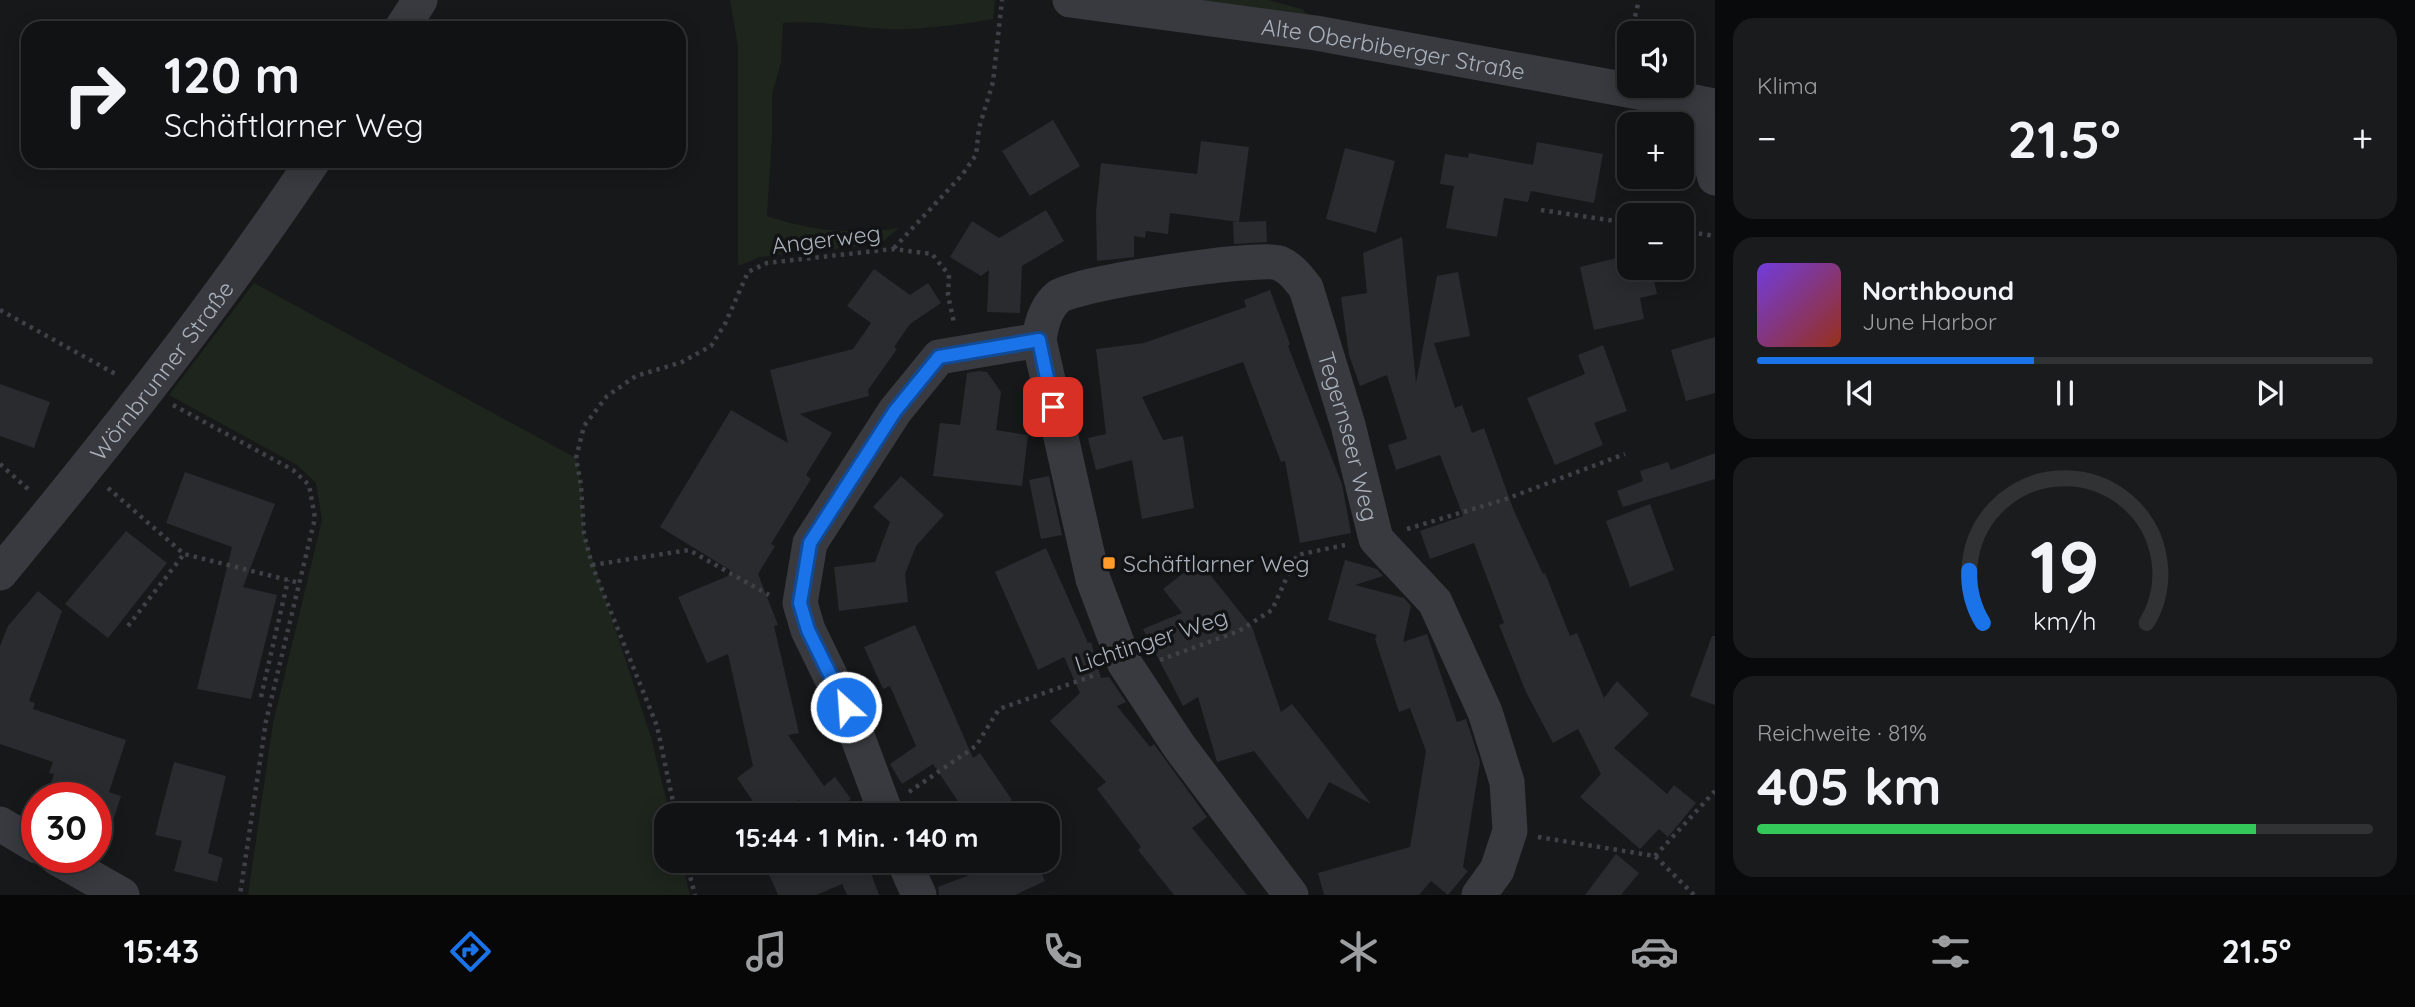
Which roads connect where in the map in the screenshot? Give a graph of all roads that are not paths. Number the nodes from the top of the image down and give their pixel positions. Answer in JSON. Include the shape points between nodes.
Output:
{"nodes":[{"id":1,"x":420,"y":0,"type":"edge"},
{"id":2,"x":1070,"y":0,"type":"edge"},
{"id":3,"x":406,"y":21,"type":"edge"},
{"id":4,"x":1705,"y":104,"type":"edge"},
{"id":5,"x":308,"y":168,"type":"edge"},
{"id":6,"x":1715,"y":178,"type":"edge"},
{"id":7,"x":1039,"y":340,"type":"junction"},
{"id":8,"x":0,"y":573,"type":"edge"},
{"id":9,"x":882,"y":803,"type":"edge"},
{"id":10,"x":0,"y":824,"type":"edge"},
{"id":11,"x":21,"y":836,"type":"edge"},
{"id":12,"x":79,"y":873,"type":"edge"},
{"id":13,"x":909,"y":873,"type":"edge"},
{"id":14,"x":105,"y":891,"type":"edge"},
{"id":15,"x":919,"y":895,"type":"edge"},
{"id":16,"x":1291,"y":895,"type":"edge"},
{"id":17,"x":1479,"y":895,"type":"edge"}],
"edges":[{"from":1,"to":3,"type":"street"},
{"from":2,"to":4,"type":"street","name":"Alte Oberbiberger Straße","via":[[1316,33]]},
{"from":4,"to":6,"type":"street"},
{"from":5,"to":8,"type":"street","name":"Wörnbrunner Straße","via":[[247,261]]},
{"from":7,"to":9,"type":"street","via":[[939,357],[895,411],[810,543],[800,603]]},
{"from":7,"to":16,"type":"street","via":[[1093,579],[1125,664],[1179,746]]},
{"from":7,"to":17,"type":"street","name":"Tegernseer Weg","via":[[1041,322],[1058,296],[1101,282],[1277,262],[1306,288],[1348,425],[1376,539],[1435,602],[1488,724],[1507,782],[1510,831],[1497,870]]},
{"from":10,"to":11,"type":"street"},
{"from":12,"to":14,"type":"street"},
{"from":13,"to":15,"type":"street"}]}
